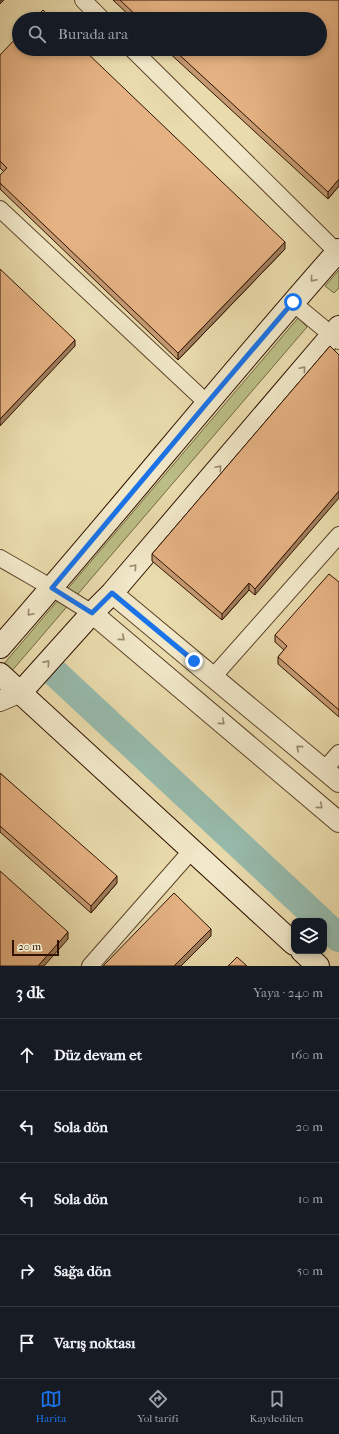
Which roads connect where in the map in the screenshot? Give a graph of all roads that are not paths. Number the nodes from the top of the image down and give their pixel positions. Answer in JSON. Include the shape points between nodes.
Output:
{"nodes":[{"id":1,"x":83,"y":0,"type":"edge"},
{"id":2,"x":95,"y":12,"type":"edge"},
{"id":3,"x":139,"y":56,"type":"edge"},
{"id":4,"x":0,"y":208,"type":"edge"},
{"id":5,"x":338,"y":251,"type":"edge"},
{"id":6,"x":293,"y":302,"type":"junction"},
{"id":7,"x":337,"y":335,"type":"edge"},
{"id":8,"x":207,"y":403,"type":"junction"},
{"id":9,"x":339,"y":535,"type":"edge"},
{"id":10,"x":0,"y":558,"type":"edge"},
{"id":11,"x":52,"y":588,"type":"junction"},
{"id":12,"x":112,"y":593,"type":"junction"},
{"id":13,"x":92,"y":613,"type":"junction"},
{"id":14,"x":0,"y":647,"type":"edge"},
{"id":15,"x":0,"y":674,"type":"edge"},
{"id":16,"x":213,"y":677,"type":"junction"},
{"id":17,"x":21,"y":692,"type":"junction"},
{"id":18,"x":0,"y":701,"type":"edge"},
{"id":19,"x":339,"y":752,"type":"edge"},
{"id":20,"x":332,"y":776,"type":"edge"},
{"id":21,"x":339,"y":822,"type":"edge"},
{"id":22,"x":192,"y":850,"type":"junction"},
{"id":23,"x":291,"y":941,"type":"edge"},
{"id":24,"x":305,"y":954,"type":"edge"},
{"id":25,"x":90,"y":966,"type":"edge"},
{"id":26,"x":318,"y":966,"type":"edge"}],
"edges":[{"from":1,"to":2,"type":"street"},
{"from":3,"to":5,"type":"street"},
{"from":4,"to":8,"type":"street"},
{"from":5,"to":6,"type":"main road","one_way":true},
{"from":6,"to":7,"type":"street"},
{"from":6,"to":8,"type":"main road"},
{"from":12,"to":7,"type":"main road","one_way":true},
{"from":8,"to":11,"type":"main road"},
{"from":9,"to":16,"type":"street"},
{"from":10,"to":11,"type":"street"},
{"from":11,"to":13,"type":"street"},
{"from":11,"to":14,"type":"main road","one_way":true},
{"from":12,"to":13,"type":"main road"},
{"from":12,"to":16,"type":"street"},
{"from":17,"to":13,"type":"main road","one_way":true},
{"from":13,"to":21,"type":"street","one_way":true},
{"from":15,"to":17,"type":"main road"},
{"from":20,"to":16,"type":"street","one_way":true},
{"from":17,"to":18,"type":"street"},
{"from":17,"to":22,"type":"main road"},
{"from":19,"to":20,"type":"street"},
{"from":22,"to":23,"type":"main road"},
{"from":22,"to":25,"type":"street"},
{"from":24,"to":26,"type":"main road"}]}
